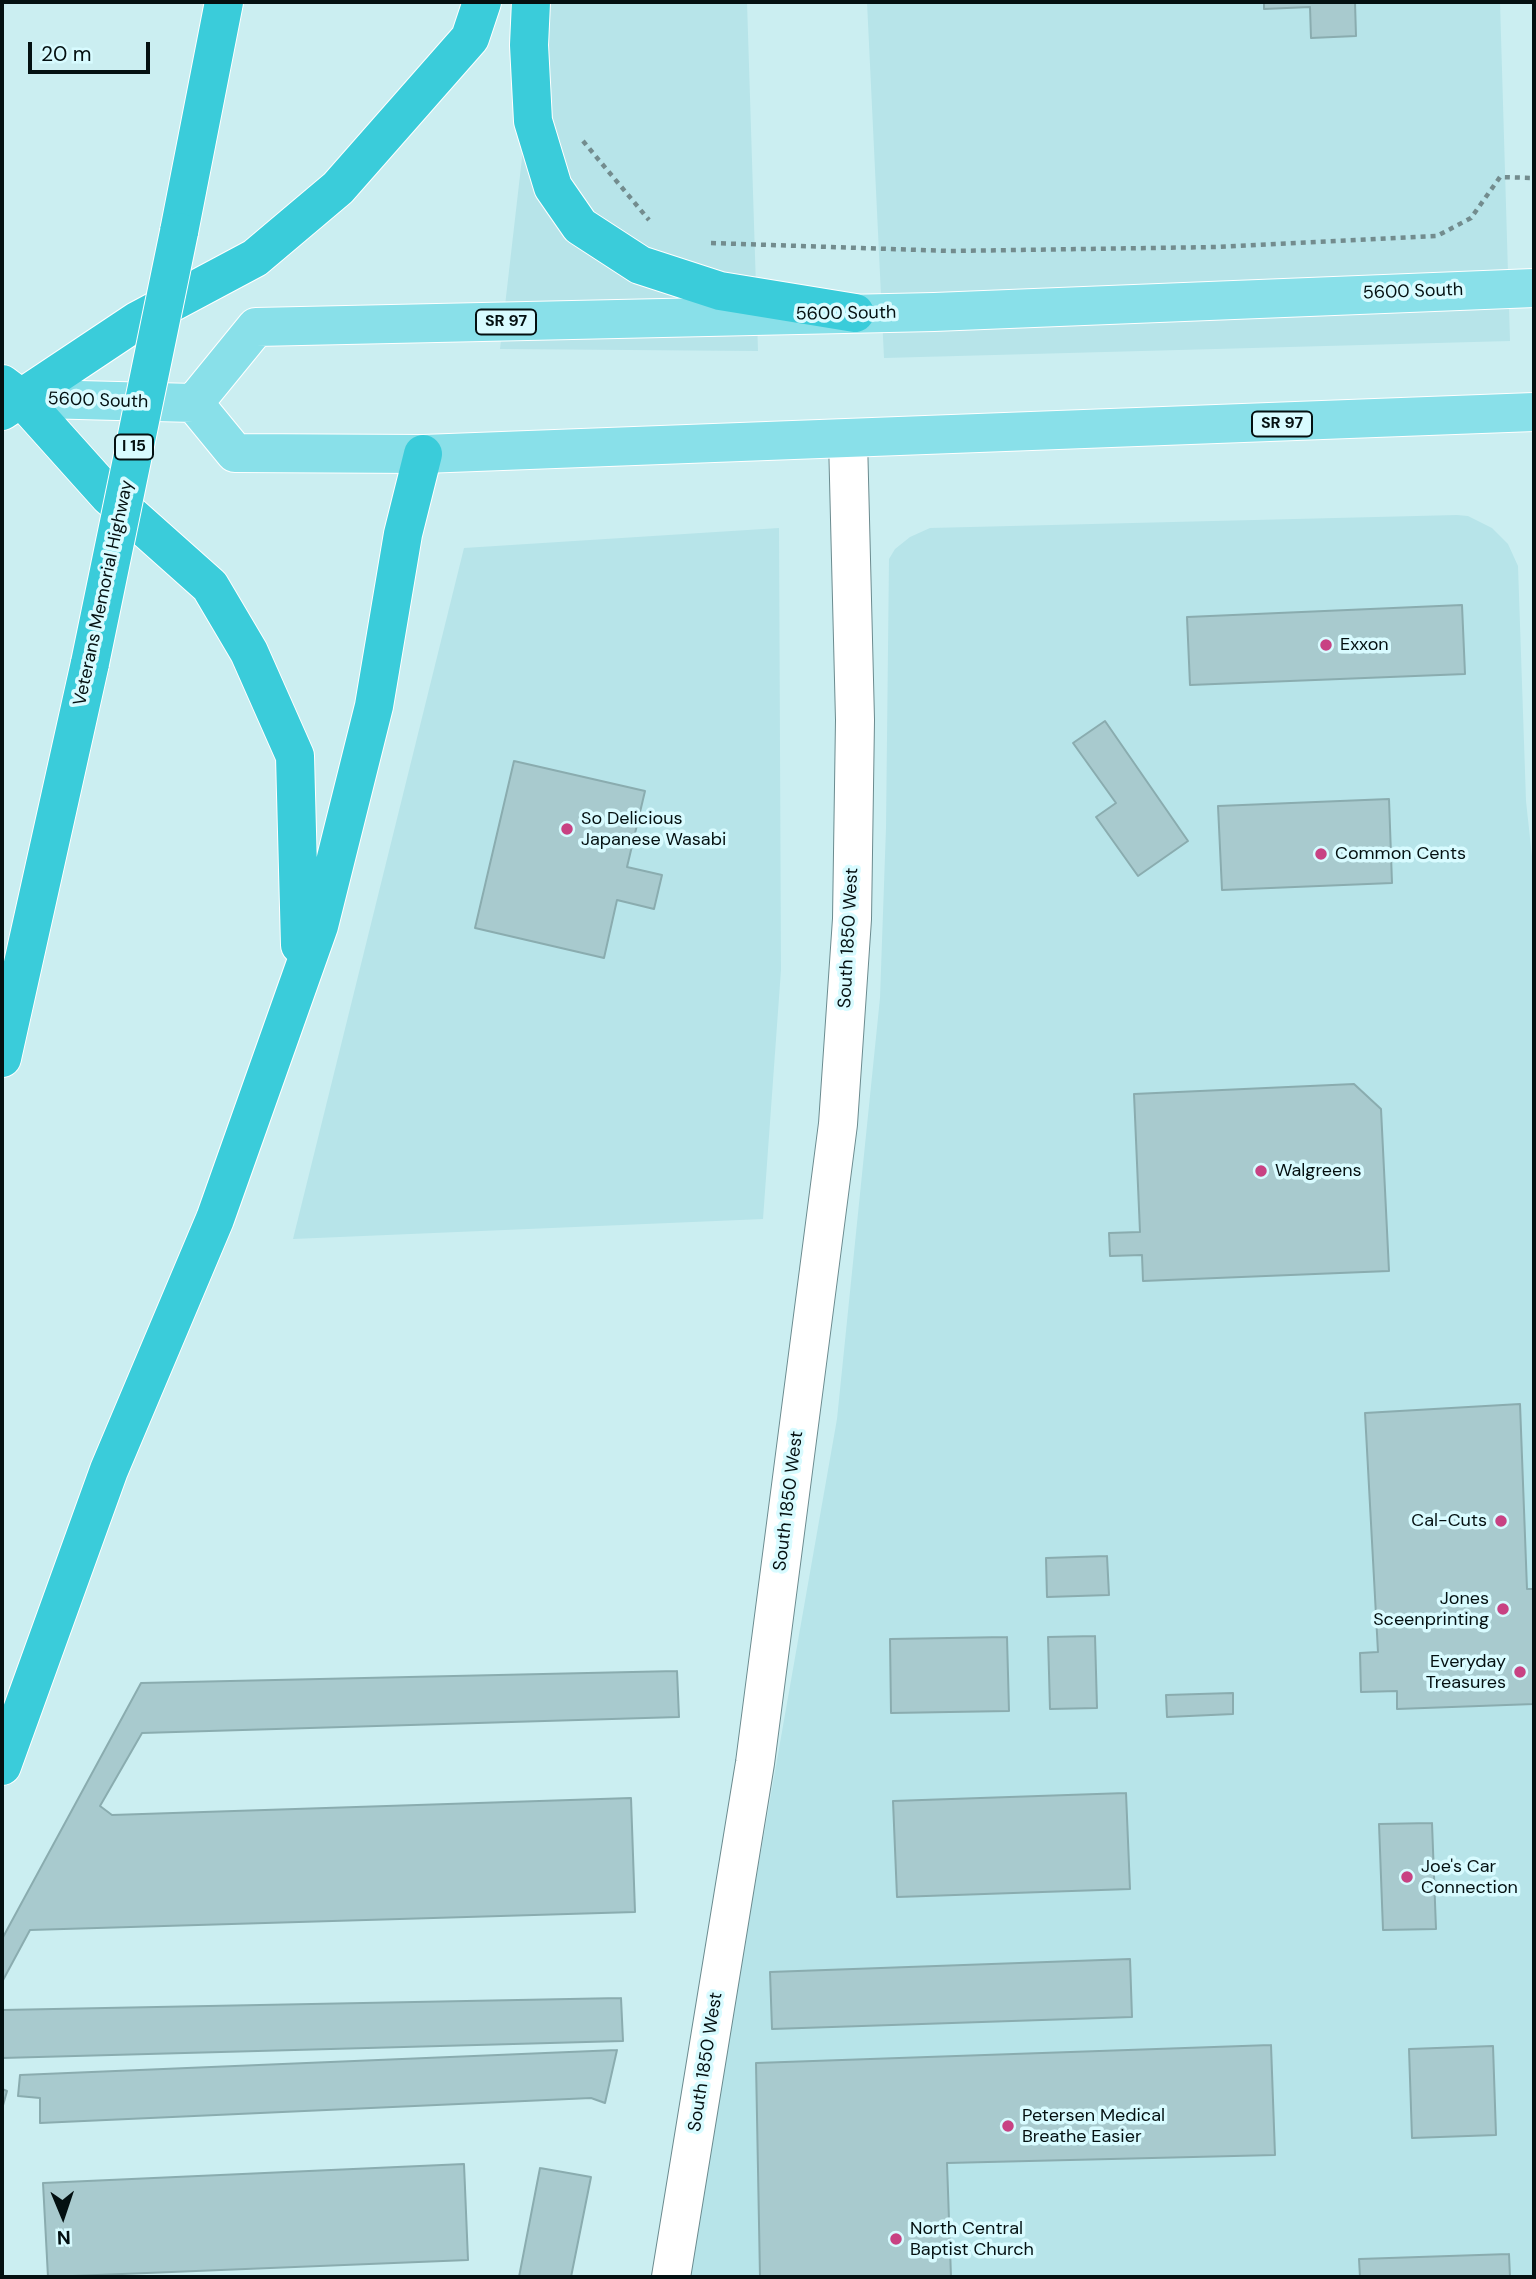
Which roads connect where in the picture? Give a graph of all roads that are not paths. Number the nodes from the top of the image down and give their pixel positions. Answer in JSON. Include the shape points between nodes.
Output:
{"nodes":[{"id":1,"x":224,"y":2,"type":"edge"},
{"id":2,"x":482,"y":2,"type":"edge"},
{"id":3,"x":531,"y":2,"type":"edge"},
{"id":4,"x":1534,"y":288,"type":"edge"},
{"id":5,"x":855,"y":313,"type":"junction"},
{"id":6,"x":7,"y":398,"type":"edge"},
{"id":7,"x":194,"y":403,"type":"junction"},
{"id":8,"x":1534,"y":412,"type":"edge"},
{"id":9,"x":848,"y":439,"type":"junction"},
{"id":10,"x":423,"y":454,"type":"junction"},
{"id":11,"x":300,"y":980,"type":"junction"},
{"id":12,"x":2,"y":1058,"type":"edge"},
{"id":13,"x":2,"y":1766,"type":"edge"},
{"id":14,"x":671,"y":2277,"type":"edge"}],
"edges":[{"from":1,"to":12,"type":"highway","name":"Veterans Memorial Highway","number":"I 15","bridge":true,"via":[[90,663]]},
{"from":2,"to":6,"type":"highway","via":[[470,38],[338,188],[255,258]]},
{"from":3,"to":5,"type":"highway","via":[[533,121],[553,187],[580,226],[640,265],[720,291]]},
{"from":4,"to":5,"type":"main road","name":"5600 South","number":"SR 97"},
{"from":5,"to":7,"type":"main road","name":"5600 South","number":"SR 97","via":[[256,327]]},
{"from":6,"to":7,"type":"main road","name":"5600 South"},
{"from":6,"to":11,"type":"highway","via":[[209,586],[249,652],[295,755]]},
{"from":7,"to":10,"type":"main road","number":"SR 97","via":[[235,453]]},
{"from":8,"to":9,"type":"main road","number":"SR 97"},
{"from":9,"to":10,"type":"main road","number":"SR 97"},
{"from":9,"to":14,"type":"street","name":"South 1850 West","via":[[855,720],[852,919],[838,1124],[755,1763]]},
{"from":10,"to":11,"type":"highway","via":[[403,534],[374,706],[319,926]]},
{"from":11,"to":13,"type":"highway","via":[[215,1219],[109,1470]]}]}
